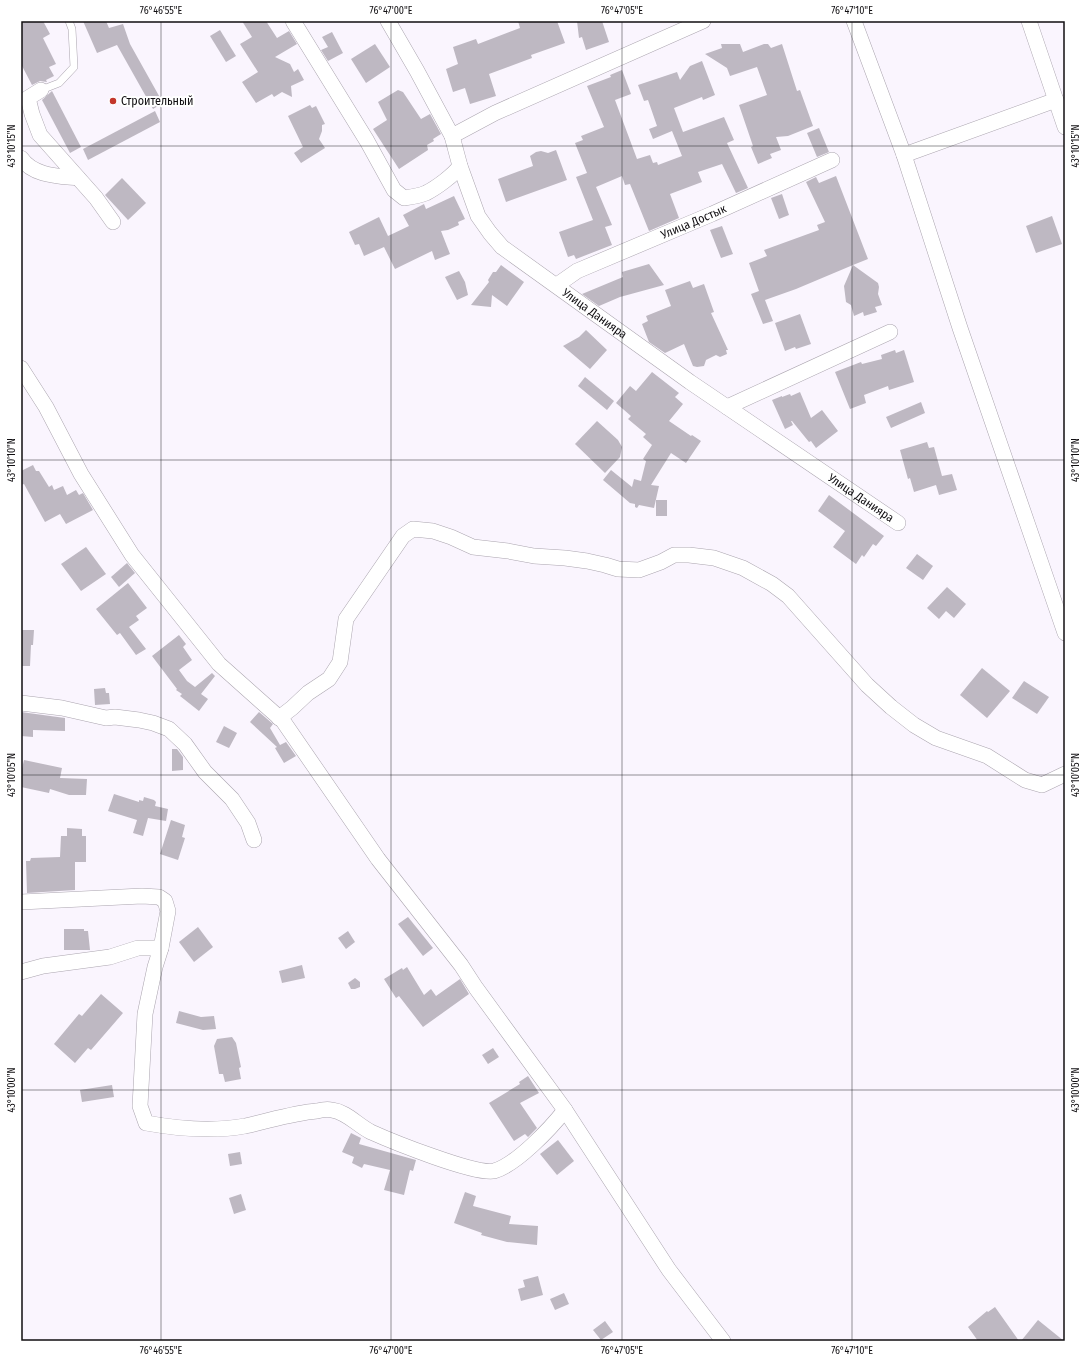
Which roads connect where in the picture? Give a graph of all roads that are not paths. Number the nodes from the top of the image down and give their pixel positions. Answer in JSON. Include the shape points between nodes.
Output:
{"nodes":[{"id":1,"x":69,"y":21,"type":"edge"},
{"id":2,"x":293,"y":21,"type":"edge"},
{"id":3,"x":388,"y":21,"type":"edge"},
{"id":4,"x":703,"y":21,"type":"edge"},
{"id":5,"x":854,"y":21,"type":"edge"},
{"id":6,"x":1029,"y":21,"type":"edge"},
{"id":7,"x":41,"y":90,"type":"joint"},
{"id":8,"x":1056,"y":100,"type":"junction"},
{"id":9,"x":26,"y":112,"type":"edge"},
{"id":10,"x":1065,"y":127,"type":"edge"},
{"id":11,"x":452,"y":136,"type":"junction"},
{"id":12,"x":904,"y":155,"type":"junction"},
{"id":13,"x":21,"y":158,"type":"edge"},
{"id":14,"x":832,"y":160,"type":"dead end"},
{"id":15,"x":460,"y":166,"type":"junction"},
{"id":16,"x":78,"y":178,"type":"junction"},
{"id":17,"x":113,"y":222,"type":"dead end"},
{"id":18,"x":557,"y":285,"type":"junction"},
{"id":19,"x":890,"y":332,"type":"dead end"},
{"id":20,"x":21,"y":368,"type":"edge"},
{"id":21,"x":727,"y":408,"type":"junction"},
{"id":22,"x":898,"y":523,"type":"dead end"},
{"id":23,"x":1065,"y":633,"type":"edge"},
{"id":24,"x":21,"y":703,"type":"edge"},
{"id":25,"x":279,"y":718,"type":"junction"},
{"id":26,"x":1065,"y":774,"type":"edge"},
{"id":27,"x":254,"y":840,"type":"dead end"},
{"id":28,"x":21,"y":902,"type":"edge"},
{"id":29,"x":160,"y":948,"type":"junction"},
{"id":30,"x":21,"y":972,"type":"edge"},
{"id":31,"x":565,"y":1110,"type":"junction"},
{"id":32,"x":723,"y":1341,"type":"edge"}],
"edges":[{"from":1,"to":7,"type":"lane","via":[[72,29],[74,67],[59,83]]},
{"from":2,"to":15,"type":"street","via":[[394,190],[404,198],[426,193],[456,172]]},
{"from":3,"to":11,"type":"street","name":"Улица Данияра"},
{"from":4,"to":11,"type":"street","via":[[495,113]]},
{"from":5,"to":12,"type":"street"},
{"from":6,"to":8,"type":"street"},
{"from":7,"to":9,"type":"street","via":[[28,98]]},
{"from":8,"to":10,"type":"street"},
{"from":8,"to":12,"type":"street"},
{"from":9,"to":16,"type":"street","via":[[40,135]]},
{"from":11,"to":15,"type":"street","name":"Улица Данияра"},
{"from":12,"to":23,"type":"street","via":[[960,328]]},
{"from":13,"to":16,"type":"street","via":[[25,165],[47,175]]},
{"from":14,"to":18,"type":"street","name":"Улица Достык","via":[[577,271]]},
{"from":15,"to":18,"type":"street","name":"Улица Данияра","via":[[478,216],[490,233],[502,246]]},
{"from":16,"to":17,"type":"street"},
{"from":18,"to":21,"type":"street","name":"Улица Данияра"},
{"from":19,"to":21,"type":"street"},
{"from":20,"to":25,"type":"street","via":[[46,407],[81,474],[132,555],[219,664]]},
{"from":21,"to":22,"type":"street","name":"Улица Данияра"},
{"from":24,"to":27,"type":"street","via":[[62,708],[106,718],[139,720],[169,729],[185,744],[205,772],[232,799],[248,823]]},
{"from":25,"to":26,"type":"street","via":[[329,679],[340,662],[346,619],[403,536],[413,528],[433,531],[473,547],[573,559],[618,569],[639,570],[674,555],[714,558],[743,568],[788,596],[868,684],[914,725],[936,738],[987,756],[1025,780],[1042,784]]},
{"from":25,"to":31,"type":"street","via":[[378,859],[461,965]]},
{"from":28,"to":29,"type":"street","via":[[159,897],[165,901],[168,911]]},
{"from":29,"to":30,"type":"street","via":[[138,948],[110,957],[43,966]]},
{"from":29,"to":31,"type":"street","via":[[145,1014],[140,1106],[146,1123],[169,1128],[208,1130],[244,1126],[330,1109],[345,1114],[367,1130],[398,1144],[472,1169],[493,1171],[507,1166],[517,1158],[549,1130]]},
{"from":31,"to":32,"type":"street","via":[[669,1270]]}]}
